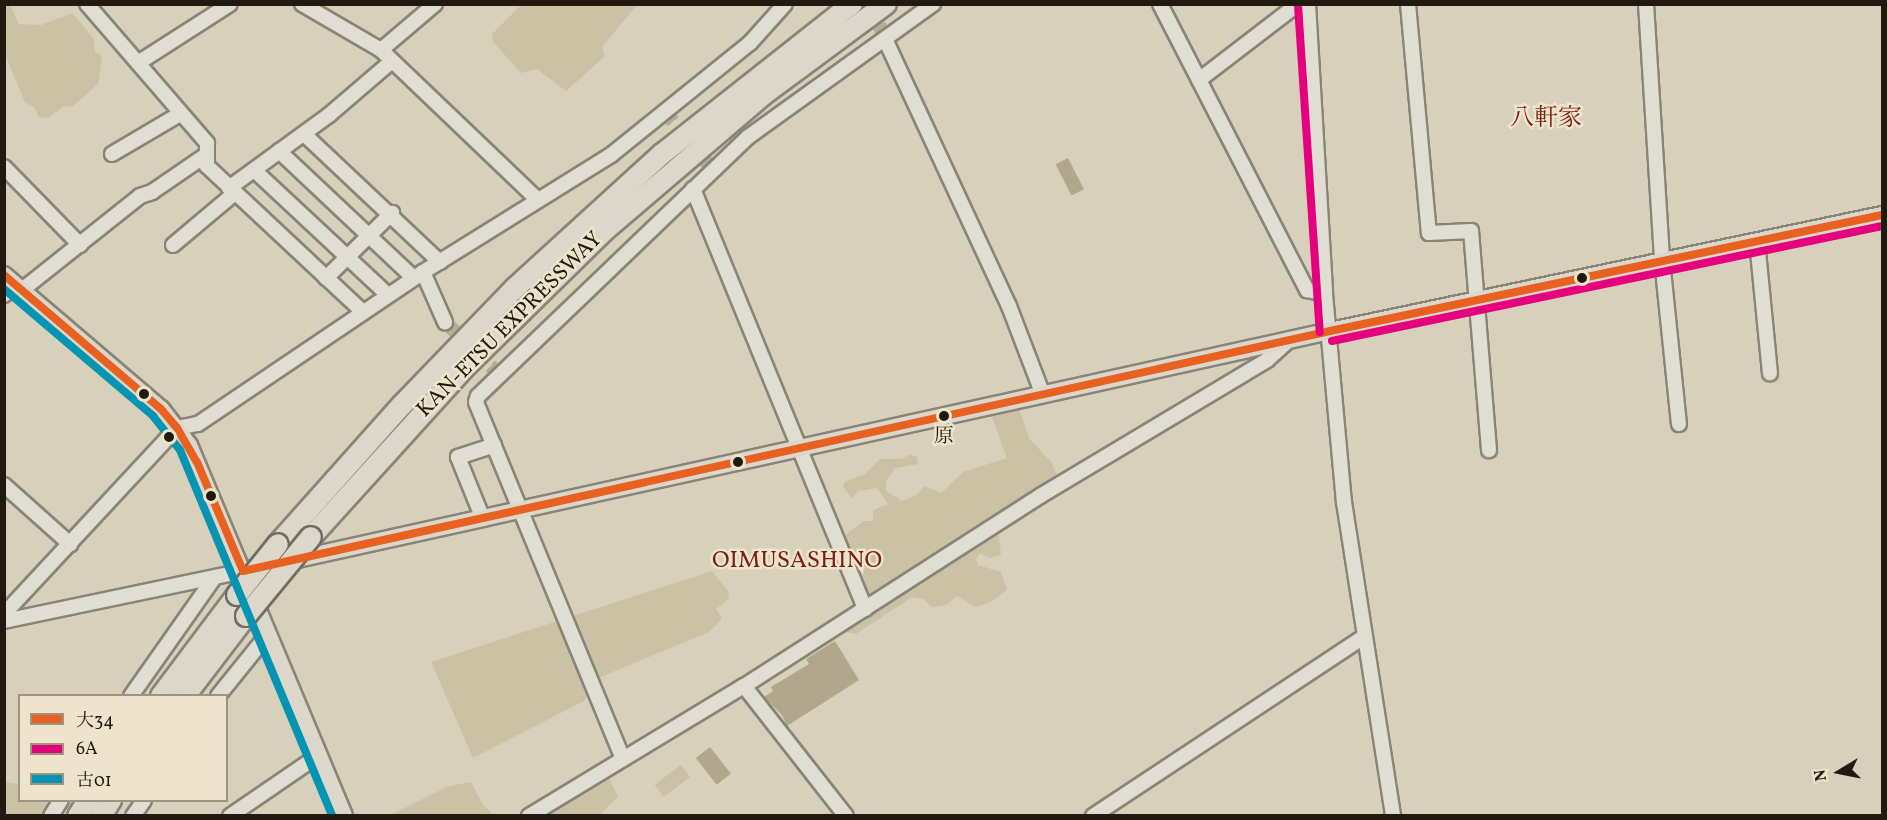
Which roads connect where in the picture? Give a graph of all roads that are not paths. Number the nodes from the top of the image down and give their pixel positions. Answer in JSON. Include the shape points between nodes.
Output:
{"nodes":[{"id":1,"x":87,"y":4,"type":"edge"},
{"id":2,"x":230,"y":4,"type":"edge"},
{"id":3,"x":302,"y":4,"type":"edge"},
{"id":4,"x":435,"y":4,"type":"edge"},
{"id":5,"x":786,"y":4,"type":"edge"},
{"id":6,"x":852,"y":4,"type":"edge"},
{"id":7,"x":886,"y":4,"type":"edge"},
{"id":8,"x":933,"y":4,"type":"edge"},
{"id":9,"x":1160,"y":4,"type":"edge"},
{"id":10,"x":1298,"y":4,"type":"edge"},
{"id":11,"x":1308,"y":4,"type":"edge"},
{"id":12,"x":1408,"y":4,"type":"edge"},
{"id":13,"x":1646,"y":4,"type":"edge"},
{"id":14,"x":885,"y":39,"type":"junction"},
{"id":15,"x":381,"y":50,"type":"junction"},
{"id":16,"x":392,"y":61,"type":"junction"},
{"id":17,"x":138,"y":63,"type":"junction"},
{"id":18,"x":1199,"y":80,"type":"junction"},
{"id":19,"x":180,"y":114,"type":"junction"},
{"id":20,"x":304,"y":134,"type":"junction"},
{"id":21,"x":279,"y":151,"type":"junction"},
{"id":22,"x":112,"y":154,"type":"dead end"},
{"id":23,"x":206,"y":155,"type":"junction"},
{"id":24,"x":4,"y":167,"type":"edge"},
{"id":25,"x":254,"y":170,"type":"junction"},
{"id":26,"x":693,"y":189,"type":"junction"},
{"id":27,"x":232,"y":190,"type":"junction"},
{"id":28,"x":538,"y":200,"type":"junction"},
{"id":29,"x":392,"y":213,"type":"junction"},
{"id":30,"x":1882,"y":215,"type":"edge"},
{"id":31,"x":369,"y":234,"type":"junction"},
{"id":32,"x":1756,"y":241,"type":"junction"},
{"id":33,"x":80,"y":245,"type":"junction"},
{"id":34,"x":173,"y":245,"type":"dead end"},
{"id":35,"x":347,"y":256,"type":"junction"},
{"id":36,"x":1662,"y":260,"type":"junction"},
{"id":37,"x":440,"y":262,"type":"junction"},
{"id":38,"x":418,"y":275,"type":"junction"},
{"id":39,"x":326,"y":278,"type":"junction"},
{"id":40,"x":11,"y":286,"type":"edge"},
{"id":41,"x":1325,"y":294,"type":"junction"},
{"id":42,"x":388,"y":295,"type":"junction"},
{"id":43,"x":1476,"y":300,"type":"junction"},
{"id":44,"x":363,"y":312,"type":"junction"},
{"id":45,"x":445,"y":322,"type":"tunnel mouth"},
{"id":46,"x":1330,"y":331,"type":"junction"},
{"id":47,"x":1290,"y":339,"type":"junction"},
{"id":48,"x":1770,"y":373,"type":"dead end"},
{"id":49,"x":1043,"y":395,"type":"junction"},
{"id":50,"x":1679,"y":424,"type":"dead end"},
{"id":51,"x":177,"y":428,"type":"junction"},
{"id":52,"x":494,"y":445,"type":"junction"},
{"id":53,"x":801,"y":449,"type":"junction"},
{"id":54,"x":1489,"y":450,"type":"dead end"},
{"id":55,"x":4,"y":485,"type":"edge"},
{"id":56,"x":522,"y":511,"type":"junction"},
{"id":57,"x":483,"y":519,"type":"junction"},
{"id":58,"x":70,"y":544,"type":"junction"},
{"id":59,"x":243,"y":570,"type":"junction"},
{"id":60,"x":214,"y":578,"type":"junction"},
{"id":61,"x":865,"y":609,"type":"junction"},
{"id":62,"x":4,"y":614,"type":"edge"},
{"id":63,"x":4,"y":621,"type":"edge"},
{"id":64,"x":268,"y":634,"type":"junction"},
{"id":65,"x":1364,"y":637,"type":"junction"},
{"id":66,"x":744,"y":686,"type":"junction"},
{"id":67,"x":132,"y":694,"type":"edge"},
{"id":68,"x":163,"y":694,"type":"edge"},
{"id":69,"x":187,"y":694,"type":"edge"},
{"id":70,"x":220,"y":694,"type":"edge"},
{"id":71,"x":319,"y":755,"type":"junction"},
{"id":72,"x":623,"y":759,"type":"junction"},
{"id":73,"x":59,"y":802,"type":"edge"},
{"id":74,"x":87,"y":802,"type":"edge"},
{"id":75,"x":110,"y":802,"type":"edge"},
{"id":76,"x":143,"y":802,"type":"edge"},
{"id":77,"x":51,"y":816,"type":"edge"},
{"id":78,"x":78,"y":816,"type":"edge"},
{"id":79,"x":101,"y":816,"type":"edge"},
{"id":80,"x":133,"y":816,"type":"edge"},
{"id":81,"x":230,"y":816,"type":"edge"},
{"id":82,"x":344,"y":816,"type":"edge"},
{"id":83,"x":529,"y":816,"type":"edge"},
{"id":84,"x":846,"y":816,"type":"edge"},
{"id":85,"x":1093,"y":816,"type":"edge"},
{"id":86,"x":1393,"y":816,"type":"edge"}],
"edges":[{"from":1,"to":17,"type":"street"},
{"from":2,"to":17,"type":"street"},
{"from":3,"to":15,"type":"street"},
{"from":4,"to":15,"type":"street"},
{"from":5,"to":28,"type":"street","via":[[750,43],[611,155]]},
{"from":6,"to":68,"type":"highway","name":"KAN-ETSU EXPRESSWAY","bridge":true,"via":[[662,154],[515,288],[402,405],[278,544]]},
{"from":7,"to":69,"type":"highway","name":"KAN-ETSU EXPRESSWAY","bridge":true,"via":[[763,95],[604,231],[465,367],[310,537]]},
{"from":8,"to":14,"type":"street"},
{"from":9,"to":18,"type":"street"},
{"from":10,"to":18,"type":"street"},
{"from":11,"to":41,"type":"street"},
{"from":12,"to":43,"type":"street","via":[[1429,233],[1471,231]]},
{"from":13,"to":36,"type":"street"},
{"from":14,"to":26,"type":"street","via":[[748,138]]},
{"from":14,"to":49,"type":"street","via":[[1009,306]]},
{"from":15,"to":16,"type":"street"},
{"from":16,"to":20,"type":"street"},
{"from":16,"to":28,"type":"street"},
{"from":17,"to":19,"type":"street"},
{"from":18,"to":41,"type":"street","via":[[1307,290]]},
{"from":19,"to":22,"type":"street"},
{"from":19,"to":23,"type":"street","via":[[207,143]]},
{"from":20,"to":21,"type":"street"},
{"from":20,"to":29,"type":"street"},
{"from":21,"to":25,"type":"street"},
{"from":21,"to":31,"type":"street"},
{"from":23,"to":27,"type":"street","via":[[207,166]]},
{"from":23,"to":33,"type":"street","via":[[140,196]]},
{"from":24,"to":33,"type":"street"},
{"from":25,"to":27,"type":"street"},
{"from":25,"to":35,"type":"street"},
{"from":26,"to":52,"type":"street","via":[[478,396],[476,402]]},
{"from":26,"to":53,"type":"street"},
{"from":27,"to":34,"type":"street"},
{"from":27,"to":39,"type":"street"},
{"from":28,"to":37,"type":"street"},
{"from":29,"to":31,"type":"street"},
{"from":29,"to":37,"type":"street"},
{"from":30,"to":32,"type":"main road"},
{"from":31,"to":35,"type":"street"},
{"from":31,"to":38,"type":"street"},
{"from":32,"to":36,"type":"main road"},
{"from":32,"to":48,"type":"street"},
{"from":33,"to":40,"type":"street"},
{"from":35,"to":39,"type":"street"},
{"from":35,"to":42,"type":"street"},
{"from":36,"to":43,"type":"main road"},
{"from":36,"to":50,"type":"street"},
{"from":37,"to":38,"type":"street"},
{"from":38,"to":42,"type":"street"},
{"from":38,"to":45,"type":"street"},
{"from":39,"to":44,"type":"street"},
{"from":40,"to":51,"type":"main road"},
{"from":41,"to":46,"type":"street"},
{"from":42,"to":44,"type":"street"},
{"from":43,"to":46,"type":"main road"},
{"from":43,"to":54,"type":"street"},
{"from":44,"to":51,"type":"street","via":[[190,429]]},
{"from":46,"to":47,"type":"main road"},
{"from":46,"to":65,"type":"street","via":[[1344,502]]},
{"from":47,"to":49,"type":"main road"},
{"from":47,"to":61,"type":"street","via":[[1267,360],[1040,496]]},
{"from":49,"to":53,"type":"main road"},
{"from":51,"to":58,"type":"street"},
{"from":51,"to":59,"type":"main road","via":[[197,462]]},
{"from":52,"to":56,"type":"street"},
{"from":52,"to":57,"type":"street","via":[[458,457]]},
{"from":53,"to":56,"type":"main road"},
{"from":53,"to":61,"type":"street"},
{"from":55,"to":58,"type":"street"},
{"from":56,"to":57,"type":"main road"},
{"from":56,"to":72,"type":"street"},
{"from":57,"to":59,"type":"main road"},
{"from":58,"to":62,"type":"street"},
{"from":59,"to":60,"type":"street"},
{"from":59,"to":64,"type":"main road"},
{"from":60,"to":63,"type":"street"},
{"from":60,"to":67,"type":"street"},
{"from":61,"to":66,"type":"street"},
{"from":64,"to":70,"type":"street"},
{"from":64,"to":71,"type":"main road"},
{"from":65,"to":85,"type":"street"},
{"from":65,"to":86,"type":"street"},
{"from":66,"to":72,"type":"street"},
{"from":66,"to":84,"type":"street"},
{"from":71,"to":81,"type":"street"},
{"from":71,"to":82,"type":"main road"},
{"from":72,"to":83,"type":"street"},
{"from":73,"to":77,"type":"street"},
{"from":74,"to":78,"type":"highway"},
{"from":75,"to":79,"type":"highway"},
{"from":76,"to":80,"type":"street"}]}
